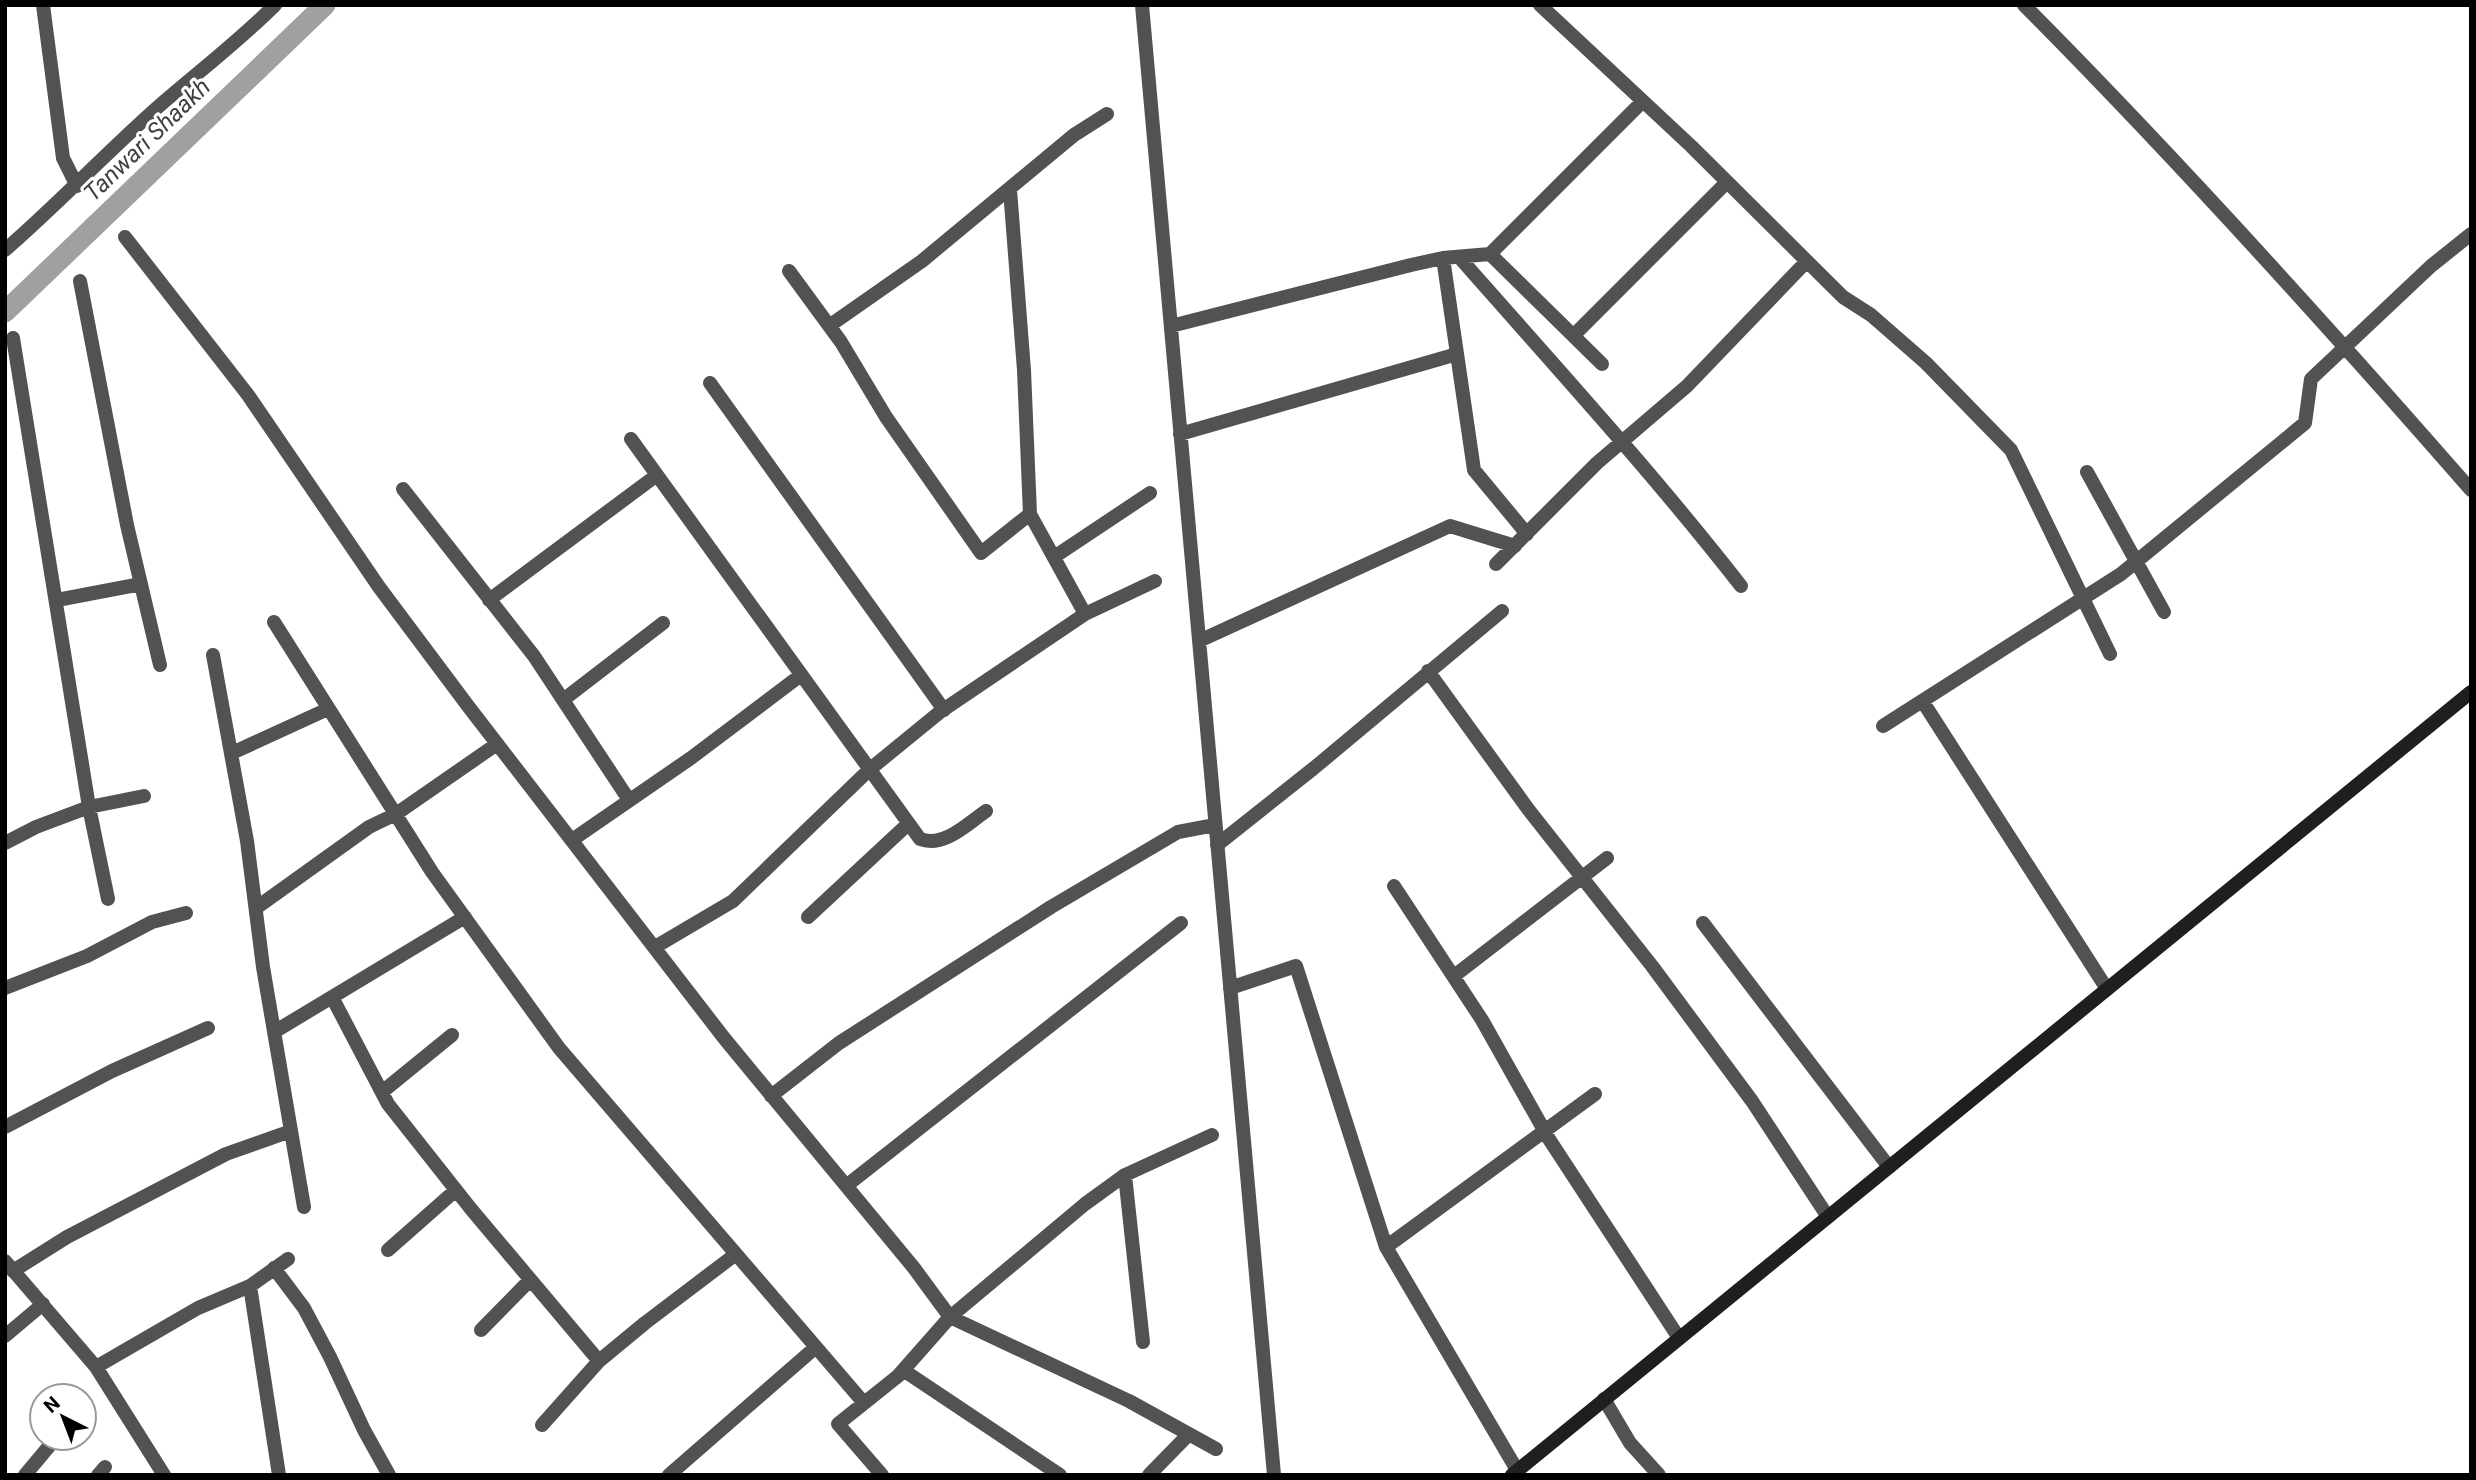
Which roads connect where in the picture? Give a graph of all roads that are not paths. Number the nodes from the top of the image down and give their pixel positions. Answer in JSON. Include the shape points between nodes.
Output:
{"nodes":[{"id":1,"x":43,"y":5,"type":"edge"},
{"id":2,"x":275,"y":5,"type":"edge"},
{"id":3,"x":1142,"y":5,"type":"edge"},
{"id":4,"x":1540,"y":5,"type":"edge"},
{"id":5,"x":2024,"y":5,"type":"edge"},
{"id":6,"x":1643,"y":101,"type":"junction"},
{"id":7,"x":1107,"y":114,"type":"dead end"},
{"id":8,"x":1727,"y":182,"type":"junction"},
{"id":9,"x":77,"y":186,"type":"junction"},
{"id":10,"x":1010,"y":190,"type":"junction"},
{"id":11,"x":124,"y":237,"type":"dead end"},
{"id":12,"x":2468,"y":242,"type":"edge"},
{"id":13,"x":5,"y":250,"type":"edge"},
{"id":14,"x":1490,"y":254,"type":"junction"},
{"id":15,"x":1459,"y":257,"type":"junction"},
{"id":16,"x":1443,"y":258,"type":"junction"},
{"id":17,"x":1807,"y":261,"type":"junction"},
{"id":18,"x":789,"y":271,"type":"dead end"},
{"id":19,"x":80,"y":281,"type":"dead end"},
{"id":20,"x":829,"y":326,"type":"junction"},
{"id":21,"x":1171,"y":326,"type":"junction"},
{"id":22,"x":1574,"y":335,"type":"junction"},
{"id":23,"x":13,"y":338,"type":"dead end"},
{"id":24,"x":2346,"y":347,"type":"junction"},
{"id":25,"x":1457,"y":354,"type":"junction"},
{"id":26,"x":1602,"y":364,"type":"dead end"},
{"id":27,"x":709,"y":383,"type":"dead end"},
{"id":28,"x":1180,"y":434,"type":"junction"},
{"id":29,"x":631,"y":439,"type":"dead end"},
{"id":30,"x":1622,"y":442,"type":"junction"},
{"id":31,"x":2087,"y":472,"type":"dead end"},
{"id":32,"x":657,"y":475,"type":"junction"},
{"id":33,"x":403,"y":489,"type":"dead end"},
{"id":34,"x":2471,"y":490,"type":"edge"},
{"id":35,"x":1150,"y":493,"type":"dead end"},
{"id":36,"x":1030,"y":514,"type":"junction"},
{"id":37,"x":1527,"y":534,"type":"junction"},
{"id":38,"x":1515,"y":546,"type":"junction"},
{"id":39,"x":1054,"y":557,"type":"junction"},
{"id":40,"x":2136,"y":562,"type":"junction"},
{"id":41,"x":1496,"y":564,"type":"dead end"},
{"id":42,"x":1154,"y":581,"type":"dead end"},
{"id":43,"x":141,"y":584,"type":"junction"},
{"id":44,"x":1741,"y":586,"type":"dead end"},
{"id":45,"x":2084,"y":598,"type":"junction"},
{"id":46,"x":57,"y":600,"type":"junction"},
{"id":47,"x":489,"y":600,"type":"junction"},
{"id":48,"x":1502,"y":611,"type":"dead end"},
{"id":49,"x":2164,"y":611,"type":"dead end"},
{"id":50,"x":1086,"y":614,"type":"junction"},
{"id":51,"x":274,"y":622,"type":"dead end"},
{"id":52,"x":663,"y":623,"type":"dead end"},
{"id":53,"x":1199,"y":641,"type":"junction"},
{"id":54,"x":2110,"y":654,"type":"dead end"},
{"id":55,"x":213,"y":655,"type":"dead end"},
{"id":56,"x":160,"y":665,"type":"dead end"},
{"id":57,"x":1428,"y":671,"type":"junction"},
{"id":58,"x":801,"y":675,"type":"junction"},
{"id":59,"x":2471,"y":692,"type":"edge"},
{"id":60,"x":563,"y":699,"type":"junction"},
{"id":61,"x":1923,"y":702,"type":"junction"},
{"id":62,"x":328,"y":709,"type":"junction"},
{"id":63,"x":944,"y":710,"type":"junction"},
{"id":64,"x":1883,"y":726,"type":"dead end"},
{"id":65,"x":498,"y":744,"type":"junction"},
{"id":66,"x":232,"y":753,"type":"junction"},
{"id":67,"x":869,"y":770,"type":"junction"},
{"id":68,"x":144,"y":796,"type":"dead end"},
{"id":69,"x":629,"y":800,"type":"junction"},
{"id":70,"x":89,"y":807,"type":"junction"},
{"id":71,"x":986,"y":811,"type":"dead end"},
{"id":72,"x":396,"y":814,"type":"junction"},
{"id":73,"x":908,"y":824,"type":"junction"},
{"id":74,"x":1215,"y":825,"type":"junction"},
{"id":75,"x":572,"y":841,"type":"junction"},
{"id":76,"x":5,"y":843,"type":"edge"},
{"id":77,"x":1217,"y":845,"type":"junction"},
{"id":78,"x":1607,"y":858,"type":"dead end"},
{"id":79,"x":1583,"y":878,"type":"junction"},
{"id":80,"x":1394,"y":886,"type":"dead end"},
{"id":81,"x":108,"y":899,"type":"dead end"},
{"id":82,"x":256,"y":908,"type":"junction"},
{"id":83,"x":186,"y":913,"type":"dead end"},
{"id":84,"x":465,"y":917,"type":"junction"},
{"id":85,"x":808,"y":917,"type":"dead end"},
{"id":86,"x":1181,"y":923,"type":"dead end"},
{"id":87,"x":1703,"y":923,"type":"dead end"},
{"id":88,"x":655,"y":947,"type":"junction"},
{"id":89,"x":1454,"y":976,"type":"junction"},
{"id":90,"x":5,"y":988,"type":"edge"},
{"id":91,"x":1230,"y":988,"type":"junction"},
{"id":92,"x":2107,"y":989,"type":"junction"},
{"id":93,"x":332,"y":997,"type":"junction"},
{"id":94,"x":208,"y":1028,"type":"dead end"},
{"id":95,"x":274,"y":1032,"type":"junction"},
{"id":96,"x":452,"y":1035,"type":"dead end"},
{"id":97,"x":382,"y":1092,"type":"junction"},
{"id":98,"x":1595,"y":1094,"type":"dead end"},
{"id":99,"x":771,"y":1096,"type":"junction"},
{"id":100,"x":5,"y":1127,"type":"edge"},
{"id":101,"x":291,"y":1131,"type":"junction"},
{"id":102,"x":1545,"y":1131,"type":"junction"},
{"id":103,"x":1212,"y":1135,"type":"dead end"},
{"id":104,"x":1889,"y":1167,"type":"junction"},
{"id":105,"x":1125,"y":1175,"type":"junction"},
{"id":106,"x":846,"y":1186,"type":"junction"},
{"id":107,"x":456,"y":1190,"type":"junction"},
{"id":108,"x":304,"y":1207,"type":"dead end"},
{"id":109,"x":1828,"y":1217,"type":"junction"},
{"id":110,"x":1386,"y":1247,"type":"junction"},
{"id":111,"x":388,"y":1250,"type":"dead end"},
{"id":112,"x":736,"y":1254,"type":"junction"},
{"id":113,"x":288,"y":1259,"type":"dead end"},
{"id":114,"x":9,"y":1266,"type":"edge"},
{"id":115,"x":274,"y":1268,"type":"junction"},
{"id":116,"x":530,"y":1280,"type":"junction"},
{"id":117,"x":250,"y":1286,"type":"junction"},
{"id":118,"x":43,"y":1304,"type":"junction"},
{"id":119,"x":950,"y":1318,"type":"junction"},
{"id":120,"x":481,"y":1331,"type":"dead end"},
{"id":121,"x":5,"y":1336,"type":"edge"},
{"id":122,"x":1679,"y":1338,"type":"junction"},
{"id":123,"x":1143,"y":1342,"type":"dead end"},
{"id":124,"x":816,"y":1347,"type":"junction"},
{"id":125,"x":599,"y":1361,"type":"junction"},
{"id":126,"x":96,"y":1367,"type":"junction"},
{"id":127,"x":903,"y":1370,"type":"junction"},
{"id":128,"x":1604,"y":1399,"type":"junction"},
{"id":129,"x":864,"y":1403,"type":"junction"},
{"id":130,"x":542,"y":1425,"type":"dead end"},
{"id":131,"x":1189,"y":1434,"type":"junction"},
{"id":132,"x":1216,"y":1450,"type":"dead end"},
{"id":133,"x":44,"y":1452,"type":"edge"},
{"id":134,"x":1515,"y":1472,"type":"edge"},
{"id":135,"x":25,"y":1475,"type":"edge"},
{"id":136,"x":164,"y":1475,"type":"edge"},
{"id":137,"x":279,"y":1475,"type":"edge"},
{"id":138,"x":389,"y":1475,"type":"edge"},
{"id":139,"x":668,"y":1475,"type":"edge"},
{"id":140,"x":882,"y":1475,"type":"edge"},
{"id":141,"x":1060,"y":1475,"type":"edge"},
{"id":142,"x":1149,"y":1475,"type":"edge"},
{"id":143,"x":1273,"y":1475,"type":"edge"},
{"id":144,"x":1659,"y":1475,"type":"edge"}],
"edges":[{"from":1,"to":9,"type":"street","via":[[63,158]]},
{"from":2,"to":9,"type":"street","via":[[157,108]]},
{"from":3,"to":21,"type":"street"},
{"from":4,"to":6,"type":"street"},
{"from":5,"to":24,"type":"street"},
{"from":6,"to":8,"type":"street"},
{"from":6,"to":14,"type":"street"},
{"from":7,"to":10,"type":"street","via":[[1074,135]]},
{"from":8,"to":17,"type":"street"},
{"from":8,"to":22,"type":"street"},
{"from":9,"to":13,"type":"street"},
{"from":10,"to":20,"type":"street","via":[[922,261]]},
{"from":10,"to":36,"type":"street"},
{"from":11,"to":65,"type":"street","via":[[248,395],[379,587]]},
{"from":12,"to":24,"type":"street","via":[[2431,266]]},
{"from":14,"to":15,"type":"street"},
{"from":14,"to":22,"type":"street"},
{"from":15,"to":16,"type":"street"},
{"from":15,"to":30,"type":"street"},
{"from":16,"to":21,"type":"street"},
{"from":16,"to":25,"type":"street"},
{"from":17,"to":30,"type":"street","via":[[1687,386]]},
{"from":17,"to":45,"type":"street","via":[[1843,297],[1926,363],[2011,450]]},
{"from":18,"to":20,"type":"street"},
{"from":19,"to":43,"type":"street"},
{"from":20,"to":36,"type":"street","via":[[981,553]]},
{"from":21,"to":28,"type":"street"},
{"from":22,"to":26,"type":"street"},
{"from":23,"to":46,"type":"street"},
{"from":24,"to":34,"type":"street"},
{"from":24,"to":40,"type":"street","via":[[2311,379],[2305,423]]},
{"from":25,"to":28,"type":"street"},
{"from":25,"to":37,"type":"street","via":[[1474,470]]},
{"from":27,"to":63,"type":"street"},
{"from":28,"to":53,"type":"street"},
{"from":29,"to":32,"type":"street"},
{"from":30,"to":37,"type":"street"},
{"from":30,"to":44,"type":"street"},
{"from":31,"to":40,"type":"street"},
{"from":32,"to":47,"type":"street"},
{"from":32,"to":58,"type":"street"},
{"from":33,"to":47,"type":"street"},
{"from":35,"to":39,"type":"street"},
{"from":36,"to":39,"type":"street"},
{"from":37,"to":38,"type":"street"},
{"from":38,"to":41,"type":"street"},
{"from":38,"to":53,"type":"street","via":[[1450,526]]},
{"from":39,"to":50,"type":"street"},
{"from":40,"to":45,"type":"street"},
{"from":40,"to":49,"type":"street"},
{"from":42,"to":50,"type":"street"},
{"from":43,"to":46,"type":"street"},
{"from":43,"to":56,"type":"street"},
{"from":45,"to":54,"type":"street"},
{"from":45,"to":61,"type":"street"},
{"from":46,"to":70,"type":"street"},
{"from":47,"to":60,"type":"street"},
{"from":48,"to":57,"type":"street"},
{"from":50,"to":63,"type":"street"},
{"from":51,"to":62,"type":"street"},
{"from":52,"to":60,"type":"street"},
{"from":53,"to":74,"type":"street"},
{"from":55,"to":66,"type":"street"},
{"from":57,"to":77,"type":"street"},
{"from":57,"to":79,"type":"street"},
{"from":58,"to":67,"type":"street"},
{"from":58,"to":69,"type":"street"},
{"from":59,"to":92,"type":"main road"},
{"from":60,"to":69,"type":"street"},
{"from":61,"to":64,"type":"street"},
{"from":61,"to":92,"type":"street"},
{"from":62,"to":66,"type":"street"},
{"from":62,"to":72,"type":"street"},
{"from":63,"to":67,"type":"street"},
{"from":65,"to":72,"type":"street"},
{"from":65,"to":75,"type":"street"},
{"from":66,"to":82,"type":"street"},
{"from":67,"to":73,"type":"street"},
{"from":67,"to":88,"type":"street","via":[[733,901]]},
{"from":68,"to":70,"type":"street"},
{"from":69,"to":75,"type":"street"},
{"from":70,"to":76,"type":"street"},
{"from":70,"to":81,"type":"street"},
{"from":71,"to":73,"type":"street","via":[[949,837],[930,843],[920,839]]},
{"from":72,"to":82,"type":"street","via":[[369,827]]},
{"from":72,"to":84,"type":"street"},
{"from":73,"to":85,"type":"street"},
{"from":74,"to":77,"type":"street"},
{"from":74,"to":99,"type":"street","via":[[1178,832],[1051,907],[839,1043]]},
{"from":75,"to":88,"type":"street"},
{"from":77,"to":91,"type":"street"},
{"from":78,"to":79,"type":"street"},
{"from":79,"to":89,"type":"street"},
{"from":79,"to":109,"type":"street","via":[[1752,1101]]},
{"from":80,"to":89,"type":"street"},
{"from":82,"to":95,"type":"street"},
{"from":83,"to":90,"type":"street","via":[[152,922],[87,956]]},
{"from":84,"to":93,"type":"street"},
{"from":84,"to":112,"type":"street","via":[[559,1048]]},
{"from":86,"to":106,"type":"street"},
{"from":87,"to":104,"type":"street"},
{"from":88,"to":99,"type":"street"},
{"from":89,"to":102,"type":"street"},
{"from":91,"to":110,"type":"street","via":[[1296,966]]},
{"from":91,"to":143,"type":"street"},
{"from":92,"to":104,"type":"main road"},
{"from":93,"to":95,"type":"street"},
{"from":93,"to":97,"type":"street"},
{"from":94,"to":100,"type":"street"},
{"from":95,"to":101,"type":"street"},
{"from":96,"to":97,"type":"street"},
{"from":97,"to":107,"type":"street"},
{"from":98,"to":102,"type":"street"},
{"from":99,"to":106,"type":"street"},
{"from":101,"to":108,"type":"street"},
{"from":101,"to":114,"type":"street","via":[[226,1154]]},
{"from":102,"to":110,"type":"street"},
{"from":102,"to":122,"type":"street"},
{"from":103,"to":105,"type":"street"},
{"from":104,"to":109,"type":"main road"},
{"from":105,"to":119,"type":"street"},
{"from":105,"to":123,"type":"street"},
{"from":106,"to":119,"type":"street"},
{"from":107,"to":111,"type":"street"},
{"from":107,"to":116,"type":"street"},
{"from":109,"to":122,"type":"main road"},
{"from":110,"to":134,"type":"street"},
{"from":112,"to":124,"type":"street"},
{"from":112,"to":125,"type":"street"},
{"from":113,"to":115,"type":"street"},
{"from":114,"to":118,"type":"street"},
{"from":115,"to":117,"type":"street"},
{"from":115,"to":138,"type":"street","via":[[304,1308]]},
{"from":116,"to":120,"type":"street"},
{"from":116,"to":125,"type":"street"},
{"from":117,"to":126,"type":"street","via":[[198,1308]]},
{"from":117,"to":137,"type":"street"},
{"from":118,"to":121,"type":"street"},
{"from":118,"to":126,"type":"street"},
{"from":119,"to":127,"type":"street"},
{"from":119,"to":131,"type":"street"},
{"from":122,"to":128,"type":"main road"},
{"from":124,"to":129,"type":"street"},
{"from":124,"to":139,"type":"street"},
{"from":125,"to":130,"type":"street"},
{"from":126,"to":136,"type":"street"},
{"from":127,"to":129,"type":"street"},
{"from":127,"to":141,"type":"street"},
{"from":128,"to":134,"type":"main road"},
{"from":128,"to":144,"type":"street","via":[[1630,1443]]},
{"from":129,"to":140,"type":"street","via":[[838,1424]]},
{"from":131,"to":132,"type":"street"},
{"from":131,"to":142,"type":"street"},
{"from":133,"to":135,"type":"street"}]}
